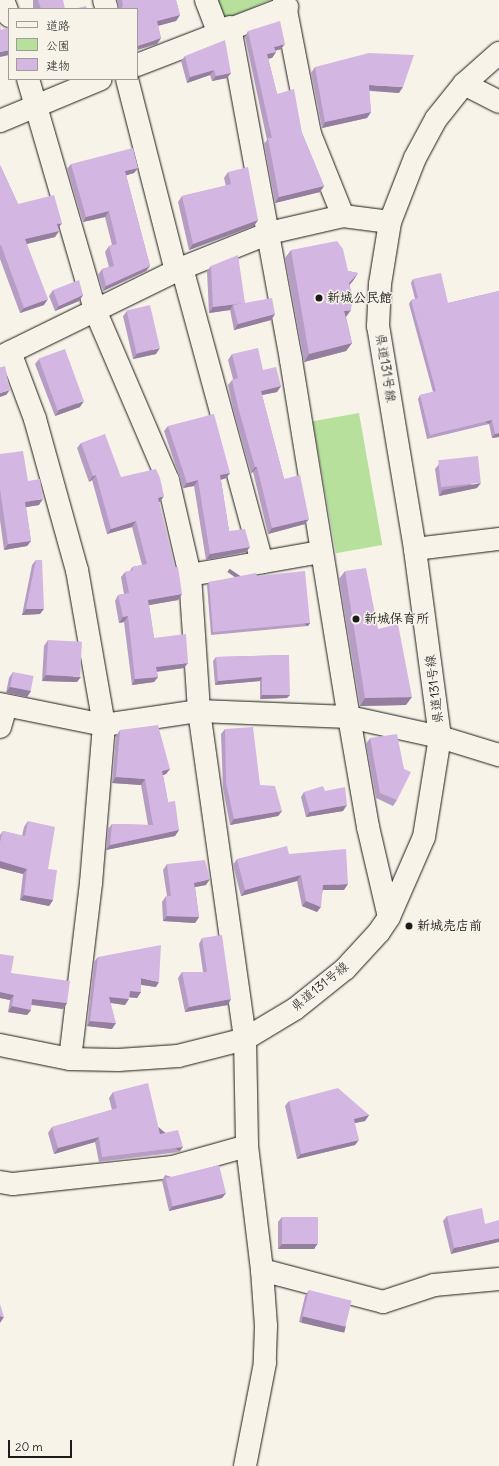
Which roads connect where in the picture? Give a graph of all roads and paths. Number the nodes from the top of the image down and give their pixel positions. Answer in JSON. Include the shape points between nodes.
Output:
{"nodes":[{"id":1,"x":3,"y":0,"type":"edge"},
{"id":2,"x":206,"y":0,"type":"edge"},
{"id":3,"x":285,"y":3,"type":"edge"},
{"id":4,"x":8,"y":13,"type":"edge"},
{"id":5,"x":224,"y":29,"type":"junction"},
{"id":6,"x":499,"y":53,"type":"edge"},
{"id":7,"x":138,"y":65,"type":"edge"},
{"id":8,"x":28,"y":80,"type":"edge"},
{"id":9,"x":98,"y":80,"type":"edge"},
{"id":10,"x":126,"y":80,"type":"edge"},
{"id":11,"x":464,"y":84,"type":"junction"},
{"id":12,"x":499,"y":102,"type":"edge"},
{"id":13,"x":35,"y":105,"type":"junction"},
{"id":14,"x":0,"y":121,"type":"edge"},
{"id":15,"x":343,"y":216,"type":"junction"},
{"id":16,"x":390,"y":222,"type":"junction"},
{"id":17,"x":269,"y":233,"type":"junction"},
{"id":18,"x":179,"y":270,"type":"junction"},
{"id":19,"x":95,"y":310,"type":"junction"},
{"id":20,"x":3,"y":354,"type":"edge"},
{"id":21,"x":499,"y":540,"type":"edge"},
{"id":22,"x":415,"y":549,"type":"junction"},
{"id":23,"x":320,"y":552,"type":"junction"},
{"id":24,"x":262,"y":562,"type":"junction"},
{"id":25,"x":190,"y":575,"type":"junction"},
{"id":26,"x":3,"y":705,"type":"edge"},
{"id":27,"x":200,"y":711,"type":"junction"},
{"id":28,"x":349,"y":717,"type":"junction"},
{"id":29,"x":104,"y":725,"type":"junction"},
{"id":30,"x":0,"y":727,"type":"edge"},
{"id":31,"x":440,"y":737,"type":"junction"},
{"id":32,"x":499,"y":755,"type":"edge"},
{"id":33,"x":389,"y":917,"type":"junction"},
{"id":34,"x":245,"y":1039,"type":"junction"},
{"id":35,"x":0,"y":1045,"type":"edge"},
{"id":36,"x":70,"y":1059,"type":"junction"},
{"id":37,"x":247,"y":1146,"type":"junction"},
{"id":38,"x":0,"y":1182,"type":"edge"},
{"id":39,"x":262,"y":1270,"type":"junction"},
{"id":40,"x":499,"y":1279,"type":"edge"},
{"id":41,"x":245,"y":1466,"type":"edge"}],
"edges":[{"from":1,"to":4,"type":"street"},
{"from":2,"to":5,"type":"street"},
{"from":3,"to":5,"type":"street"},
{"from":3,"to":15,"type":"street","via":[[310,134]]},
{"from":5,"to":7,"type":"street"},
{"from":5,"to":17,"type":"street"},
{"from":6,"to":11,"type":"street","name":"県道131号線"},
{"from":8,"to":13,"type":"street"},
{"from":9,"to":13,"type":"street"},
{"from":10,"to":18,"type":"street"},
{"from":11,"to":12,"type":"street"},
{"from":11,"to":16,"type":"street","name":"県道131号線","via":[[436,119],[415,158]]},
{"from":13,"to":14,"type":"street"},
{"from":13,"to":19,"type":"street"},
{"from":15,"to":16,"type":"street"},
{"from":15,"to":17,"type":"street"},
{"from":16,"to":22,"type":"street","name":"県道131号線","via":[[380,284],[378,326]]},
{"from":17,"to":18,"type":"street"},
{"from":17,"to":23,"type":"street"},
{"from":18,"to":19,"type":"street"},
{"from":18,"to":24,"type":"street"},
{"from":19,"to":20,"type":"street"},
{"from":19,"to":25,"type":"street","via":[[168,480]]},
{"from":20,"to":29,"type":"street","via":[[35,419],[77,570]]},
{"from":21,"to":22,"type":"street"},
{"from":22,"to":31,"type":"street","name":"県道131号線"},
{"from":23,"to":24,"type":"street"},
{"from":23,"to":28,"type":"street"},
{"from":24,"to":25,"type":"street"},
{"from":25,"to":27,"type":"street"},
{"from":26,"to":29,"type":"street"},
{"from":26,"to":30,"type":"street"},
{"from":27,"to":28,"type":"street"},
{"from":27,"to":29,"type":"street"},
{"from":27,"to":34,"type":"street"},
{"from":28,"to":31,"type":"street"},
{"from":28,"to":33,"type":"street","via":[[368,827]]},
{"from":29,"to":36,"type":"street","via":[[91,883]]},
{"from":31,"to":32,"type":"street"},
{"from":31,"to":33,"type":"street","name":"県道131号線","via":[[424,837]]},
{"from":33,"to":34,"type":"street","name":"県道131号線","via":[[379,932],[345,969],[294,1009]]},
{"from":34,"to":36,"type":"street","name":"県道131号線","via":[[178,1056],[118,1060]]},
{"from":34,"to":37,"type":"street"},
{"from":35,"to":36,"type":"street","name":"県道131号線"},
{"from":37,"to":38,"type":"street","via":[[172,1167],[13,1184]]},
{"from":37,"to":39,"type":"street"},
{"from":39,"to":40,"type":"street","via":[[383,1302],[434,1285]]},
{"from":39,"to":41,"type":"street","via":[[266,1326],[265,1363]]}]}
